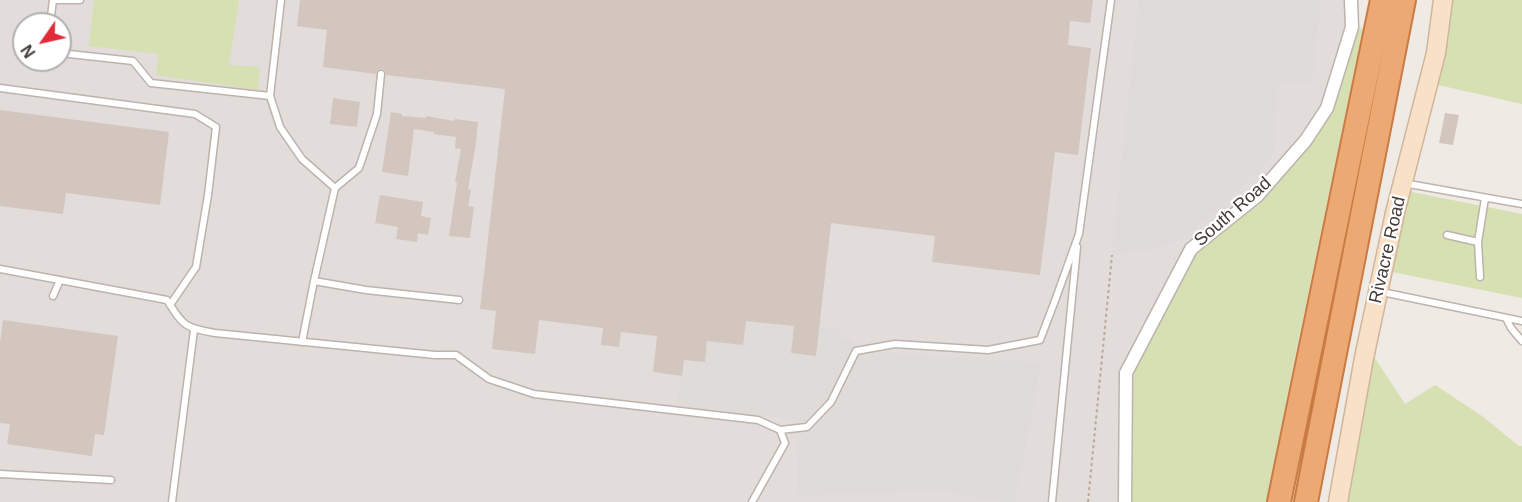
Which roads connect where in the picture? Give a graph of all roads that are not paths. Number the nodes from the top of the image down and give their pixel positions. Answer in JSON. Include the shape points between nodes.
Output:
{"nodes":[{"id":1,"x":80,"y":0,"type":"edge"},
{"id":2,"x":281,"y":0,"type":"edge"},
{"id":3,"x":1111,"y":0,"type":"edge"},
{"id":4,"x":1351,"y":0,"type":"edge"},
{"id":5,"x":1382,"y":0,"type":"edge"},
{"id":6,"x":1404,"y":0,"type":"edge"},
{"id":7,"x":1443,"y":0,"type":"edge"},
{"id":8,"x":52,"y":12,"type":"edge"},
{"id":9,"x":72,"y":54,"type":"edge"},
{"id":10,"x":381,"y":74,"type":"dead end"},
{"id":11,"x":0,"y":88,"type":"edge"},
{"id":12,"x":270,"y":96,"type":"junction"},
{"id":13,"x":1403,"y":183,"type":"junction"},
{"id":14,"x":335,"y":188,"type":"junction"},
{"id":15,"x":1485,"y":198,"type":"junction"},
{"id":16,"x":1522,"y":204,"type":"edge"},
{"id":17,"x":1078,"y":234,"type":"junction"},
{"id":18,"x":1447,"y":236,"type":"dead end"},
{"id":19,"x":1478,"y":242,"type":"junction"},
{"id":20,"x":0,"y":269,"type":"edge"},
{"id":21,"x":1480,"y":277,"type":"dead end"},
{"id":22,"x":60,"y":280,"type":"junction"},
{"id":23,"x":314,"y":281,"type":"junction"},
{"id":24,"x":1378,"y":291,"type":"junction"},
{"id":25,"x":53,"y":296,"type":"dead end"},
{"id":26,"x":459,"y":300,"type":"dead end"},
{"id":27,"x":170,"y":305,"type":"junction"},
{"id":28,"x":1506,"y":318,"type":"junction"},
{"id":29,"x":1522,"y":321,"type":"edge"},
{"id":30,"x":194,"y":330,"type":"junction"},
{"id":31,"x":302,"y":342,"type":"junction"},
{"id":32,"x":1522,"y":342,"type":"edge"},
{"id":33,"x":780,"y":430,"type":"junction"},
{"id":34,"x":0,"y":474,"type":"edge"},
{"id":35,"x":111,"y":480,"type":"dead end"},
{"id":36,"x":172,"y":502,"type":"edge"},
{"id":37,"x":752,"y":502,"type":"edge"},
{"id":38,"x":1052,"y":502,"type":"edge"},
{"id":39,"x":1125,"y":502,"type":"edge"},
{"id":40,"x":1279,"y":502,"type":"edge"},
{"id":41,"x":1306,"y":502,"type":"edge"},
{"id":42,"x":1338,"y":502,"type":"edge"}],
"edges":[{"from":1,"to":8,"type":"lane","via":[[53,0]]},
{"from":2,"to":12,"type":"lane"},
{"from":3,"to":17,"type":"lane"},
{"from":4,"to":39,"type":"street","name":"South Road","via":[[1352,27],[1327,108],[1306,140],[1257,196],[1191,249],[1126,373]]},
{"from":5,"to":40,"type":"highway"},
{"from":6,"to":41,"type":"highway"},
{"from":7,"to":13,"type":"main road","name":"Rivacre Road","via":[[1436,53]]},
{"from":9,"to":12,"type":"lane","via":[[133,61],[151,83]]},
{"from":10,"to":14,"type":"lane","via":[[377,114],[358,168]]},
{"from":11,"to":27,"type":"lane","via":[[195,114],[216,127],[196,267]]},
{"from":12,"to":14,"type":"lane","via":[[280,127],[296,151]]},
{"from":13,"to":15,"type":"lane"},
{"from":13,"to":24,"type":"main road","name":"Rivacre Road"},
{"from":14,"to":23,"type":"lane"},
{"from":15,"to":16,"type":"lane"},
{"from":15,"to":19,"type":"lane"},
{"from":17,"to":33,"type":"lane","via":[[1040,340],[988,350],[895,344],[856,351],[831,402],[807,427]]},
{"from":17,"to":38,"type":"lane"},
{"from":18,"to":19,"type":"lane"},
{"from":19,"to":21,"type":"lane"},
{"from":20,"to":22,"type":"lane"},
{"from":22,"to":25,"type":"lane"},
{"from":22,"to":27,"type":"lane","via":[[167,300]]},
{"from":23,"to":26,"type":"lane"},
{"from":23,"to":31,"type":"lane"},
{"from":24,"to":28,"type":"lane"},
{"from":24,"to":42,"type":"main road","name":"Rivacre Road"},
{"from":27,"to":30,"type":"lane","via":[[181,321]]},
{"from":28,"to":29,"type":"lane"},
{"from":28,"to":32,"type":"lane"},
{"from":30,"to":31,"type":"lane"},
{"from":30,"to":36,"type":"lane"},
{"from":31,"to":33,"type":"lane","via":[[456,355],[489,379],[534,394],[758,420]]},
{"from":33,"to":37,"type":"lane","via":[[785,443]]},
{"from":34,"to":35,"type":"lane"}]}
